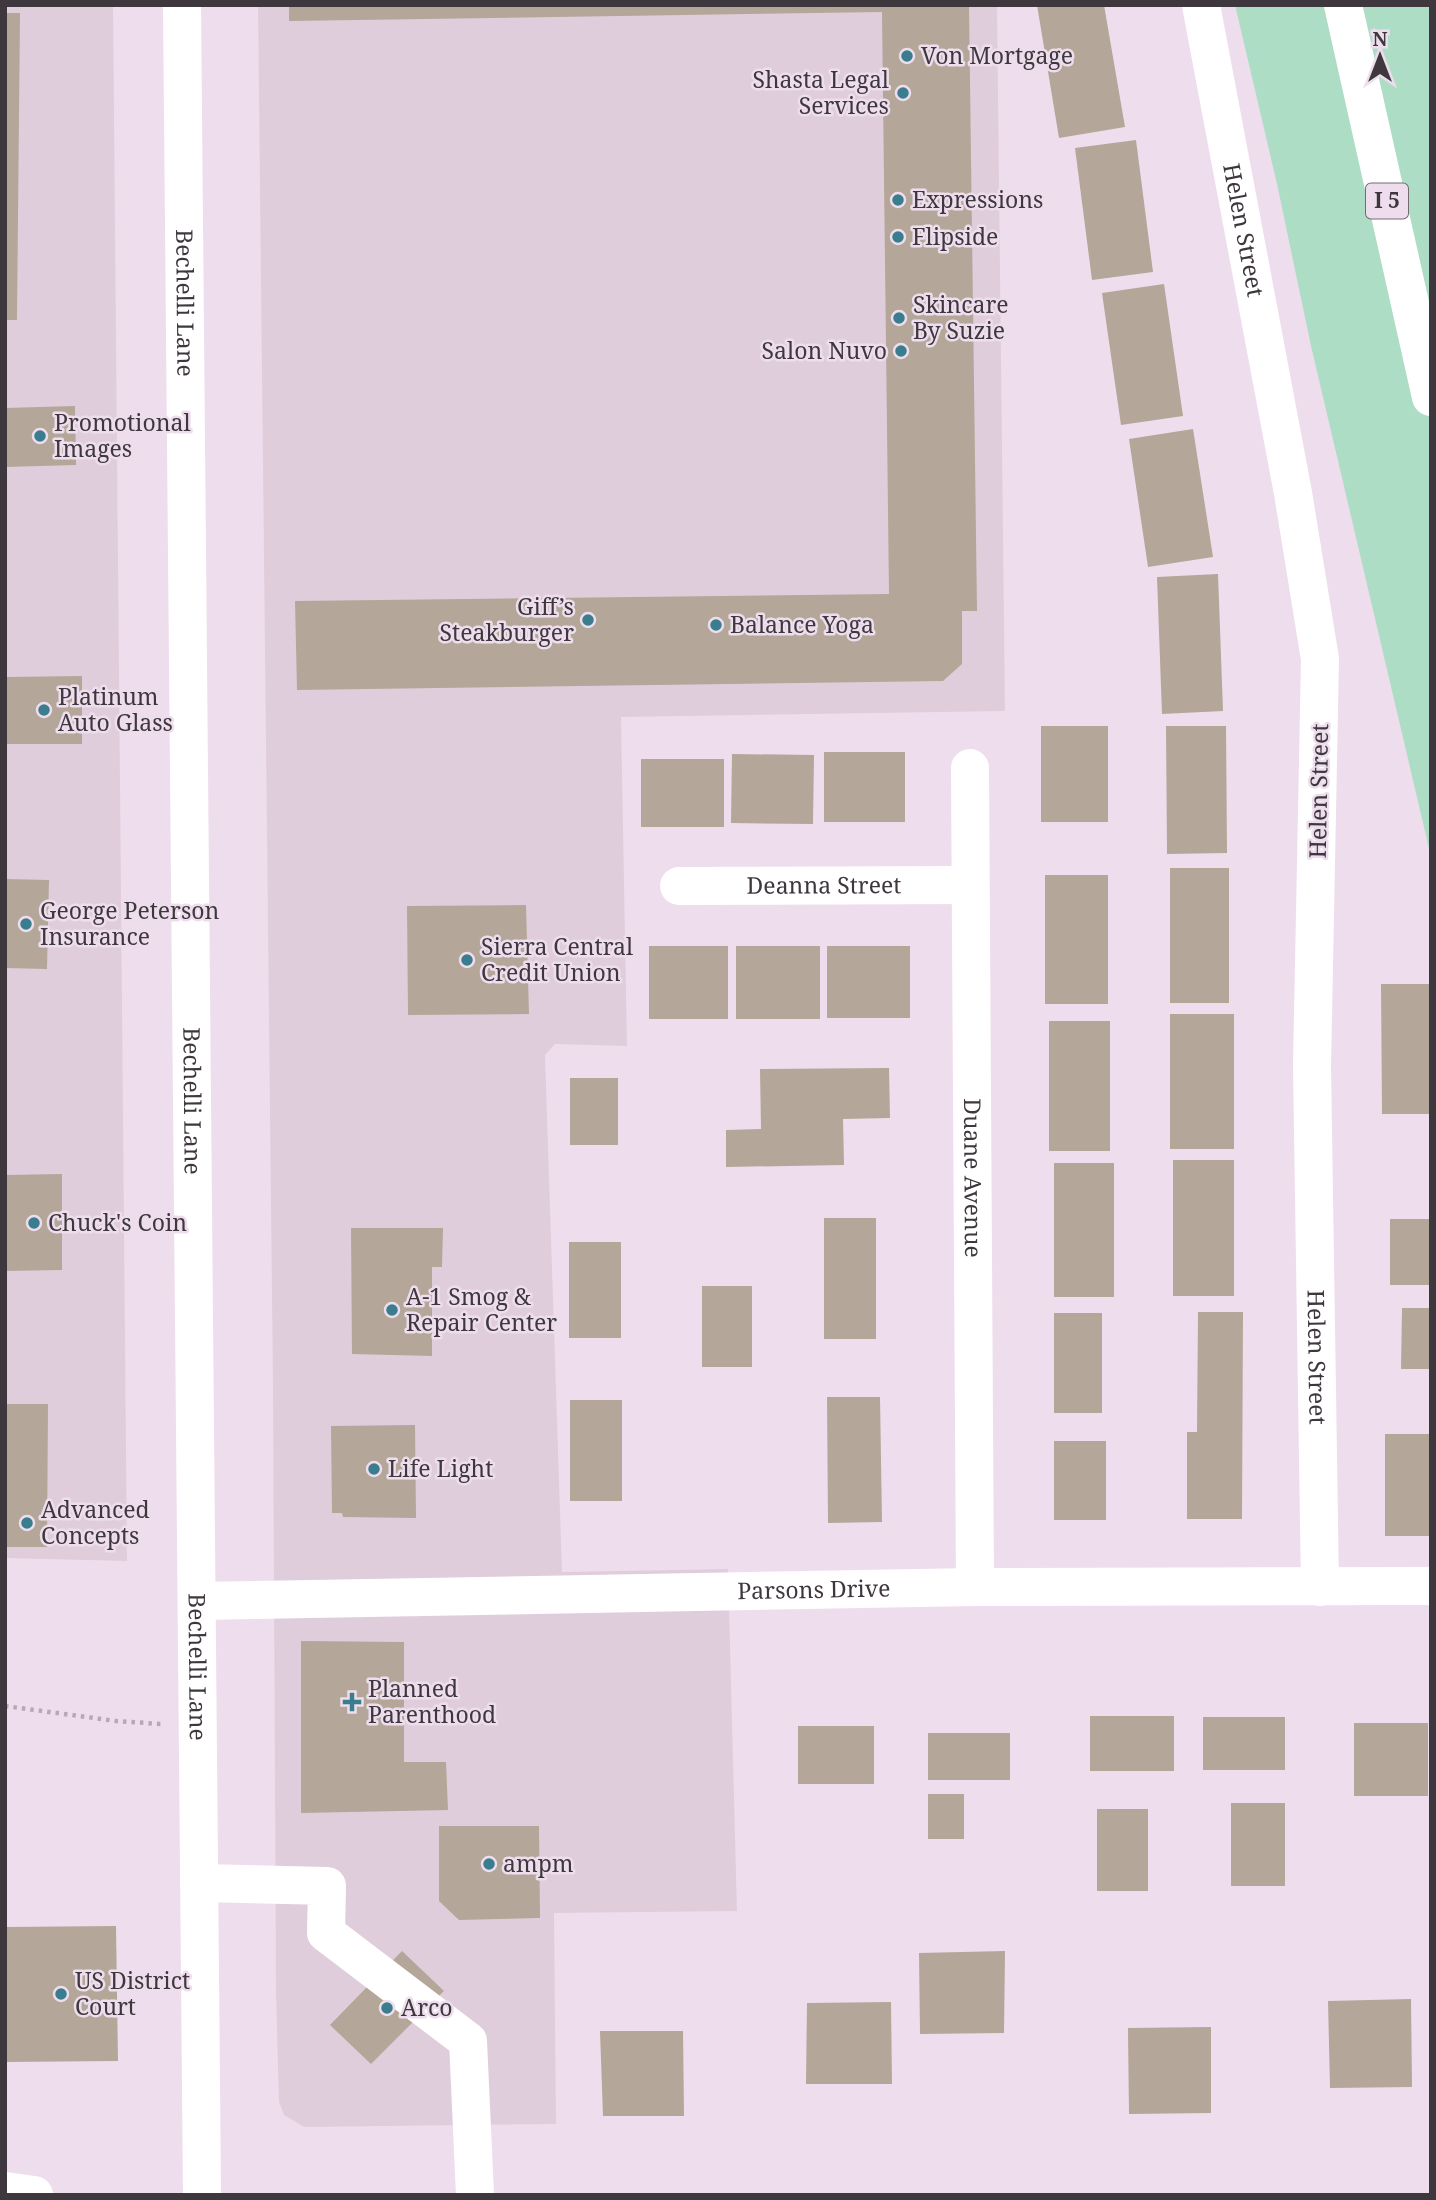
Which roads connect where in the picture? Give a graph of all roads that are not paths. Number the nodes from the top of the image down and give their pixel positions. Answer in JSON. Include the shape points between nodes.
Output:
{"nodes":[{"id":1,"x":182,"y":5,"type":"edge"},
{"id":2,"x":1201,"y":5,"type":"edge"},
{"id":3,"x":1343,"y":5,"type":"edge"},
{"id":4,"x":1431,"y":397,"type":"edge"},
{"id":5,"x":970,"y":768,"type":"dead end"},
{"id":6,"x":970,"y":885,"type":"junction"},
{"id":7,"x":679,"y":886,"type":"dead end"},
{"id":8,"x":1431,"y":1586,"type":"edge"},
{"id":9,"x":975,"y":1587,"type":"junction"},
{"id":10,"x":1320,"y":1587,"type":"junction"},
{"id":11,"x":198,"y":1601,"type":"junction"},
{"id":12,"x":200,"y":1883,"type":"junction"},
{"id":13,"x":5,"y":2191,"type":"edge"},
{"id":14,"x":34,"y":2195,"type":"edge"},
{"id":15,"x":202,"y":2195,"type":"edge"},
{"id":16,"x":475,"y":2195,"type":"edge"}],
"edges":[{"from":1,"to":11,"type":"main road","name":"Bechelli Lane"},
{"from":2,"to":10,"type":"main road","name":"Helen Street","via":[[1320,659],[1312,1066]]},
{"from":3,"to":4,"type":"main road","number":"I 5"},
{"from":5,"to":6,"type":"main road","name":"Duane Avenue"},
{"from":6,"to":7,"type":"main road","name":"Deanna Street"},
{"from":6,"to":9,"type":"main road","name":"Duane Avenue"},
{"from":8,"to":10,"type":"main road","name":"Parsons Drive"},
{"from":9,"to":10,"type":"main road","name":"Parsons Drive"},
{"from":9,"to":11,"type":"main road","name":"Parsons Drive"},
{"from":11,"to":12,"type":"main road","name":"Bechelli Lane"},
{"from":12,"to":15,"type":"main road","name":"Bechelli Lane"},
{"from":12,"to":16,"type":"main road","via":[[327,1886],[326,1933],[468,2041]]},
{"from":13,"to":14,"type":"main road"}]}
